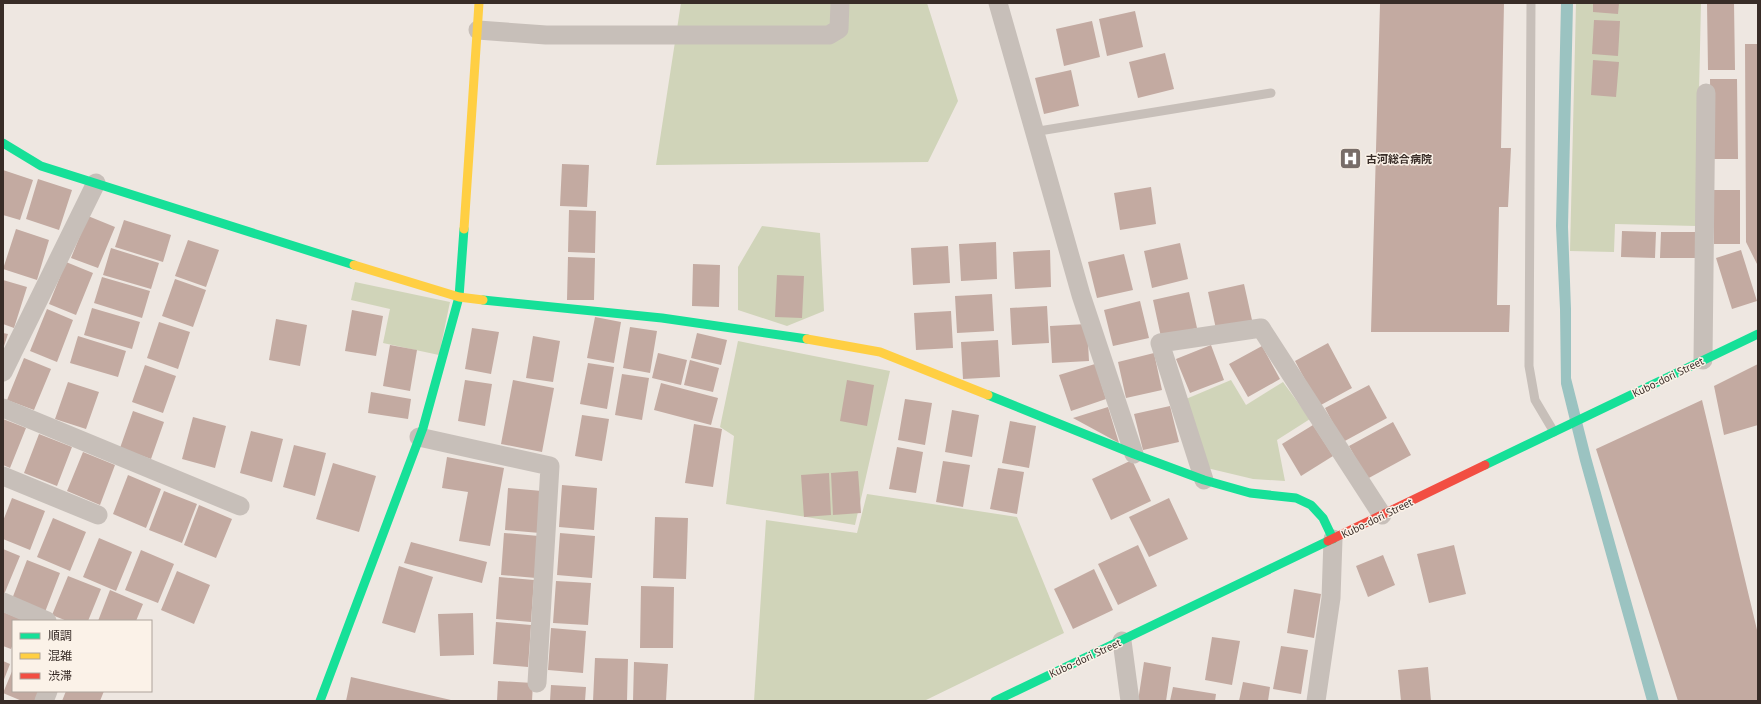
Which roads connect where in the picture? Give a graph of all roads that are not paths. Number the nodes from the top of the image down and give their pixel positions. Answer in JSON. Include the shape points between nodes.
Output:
{"nodes":[{"id":1,"x":479,"y":3,"type":"edge"},
{"id":2,"x":840,"y":3,"type":"edge"},
{"id":3,"x":998,"y":3,"type":"edge"},
{"id":4,"x":1531,"y":3,"type":"edge"},
{"id":5,"x":478,"y":30,"type":"junction"},
{"id":6,"x":1271,"y":93,"type":"dead end"},
{"id":7,"x":1706,"y":93,"type":"dead end"},
{"id":8,"x":1033,"y":132,"type":"junction"},
{"id":9,"x":3,"y":143,"type":"edge"},
{"id":10,"x":96,"y":183,"type":"junction"},
{"id":11,"x":459,"y":297,"type":"junction"},
{"id":12,"x":1758,"y":334,"type":"edge"},
{"id":13,"x":1703,"y":360,"type":"junction"},
{"id":14,"x":3,"y":372,"type":"edge"},
{"id":15,"x":3,"y":408,"type":"edge"},
{"id":16,"x":1554,"y":432,"type":"junction"},
{"id":17,"x":419,"y":437,"type":"junction"},
{"id":18,"x":1134,"y":454,"type":"junction"},
{"id":19,"x":3,"y":476,"type":"edge"},
{"id":20,"x":1204,"y":480,"type":"junction"},
{"id":21,"x":240,"y":506,"type":"dead end"},
{"id":22,"x":98,"y":515,"type":"dead end"},
{"id":23,"x":1382,"y":515,"type":"junction"},
{"id":24,"x":1333,"y":539,"type":"junction"},
{"id":25,"x":3,"y":602,"type":"edge"},
{"id":26,"x":45,"y":620,"type":"edge"},
{"id":27,"x":1122,"y":641,"type":"junction"},
{"id":28,"x":536,"y":683,"type":"dead end"},
{"id":29,"x":320,"y":701,"type":"edge"},
{"id":30,"x":995,"y":701,"type":"edge"},
{"id":31,"x":1130,"y":701,"type":"edge"},
{"id":32,"x":1316,"y":701,"type":"edge"}],
"edges":[{"from":1,"to":5,"type":"street"},
{"from":2,"to":5,"type":"street","via":[[839,29],[829,35],[546,35]]},
{"from":3,"to":8,"type":"street"},
{"from":4,"to":16,"type":"lane","via":[[1529,366],[1535,400]]},
{"from":5,"to":11,"type":"street"},
{"from":6,"to":8,"type":"lane"},
{"from":7,"to":13,"type":"street"},
{"from":8,"to":18,"type":"street","via":[[1081,295]]},
{"from":9,"to":10,"type":"street","via":[[41,166]]},
{"from":10,"to":11,"type":"street"},
{"from":10,"to":14,"type":"street"},
{"from":11,"to":17,"type":"street"},
{"from":11,"to":18,"type":"street","via":[[662,318],[765,332],[880,352]]},
{"from":12,"to":13,"type":"street","name":"Kubo-dori Street"},
{"from":13,"to":16,"type":"street","name":"Kubo-dori Street"},
{"from":15,"to":21,"type":"street"},
{"from":16,"to":23,"type":"street","name":"Kubo-dori Street"},
{"from":17,"to":28,"type":"street","via":[[550,466]]},
{"from":17,"to":29,"type":"street"},
{"from":18,"to":20,"type":"street"},
{"from":19,"to":22,"type":"street"},
{"from":20,"to":23,"type":"street","via":[[1160,343],[1261,328]]},
{"from":20,"to":24,"type":"street","via":[[1250,493],[1301,500],[1311,505],[1322,518]]},
{"from":23,"to":24,"type":"street","name":"Kubo-dori Street"},
{"from":24,"to":27,"type":"street","name":"Kubo-dori Street"},
{"from":24,"to":32,"type":"street","via":[[1331,598]]},
{"from":25,"to":26,"type":"street"},
{"from":27,"to":30,"type":"street","name":"Kubo-dori Street"},
{"from":27,"to":31,"type":"street"}]}
